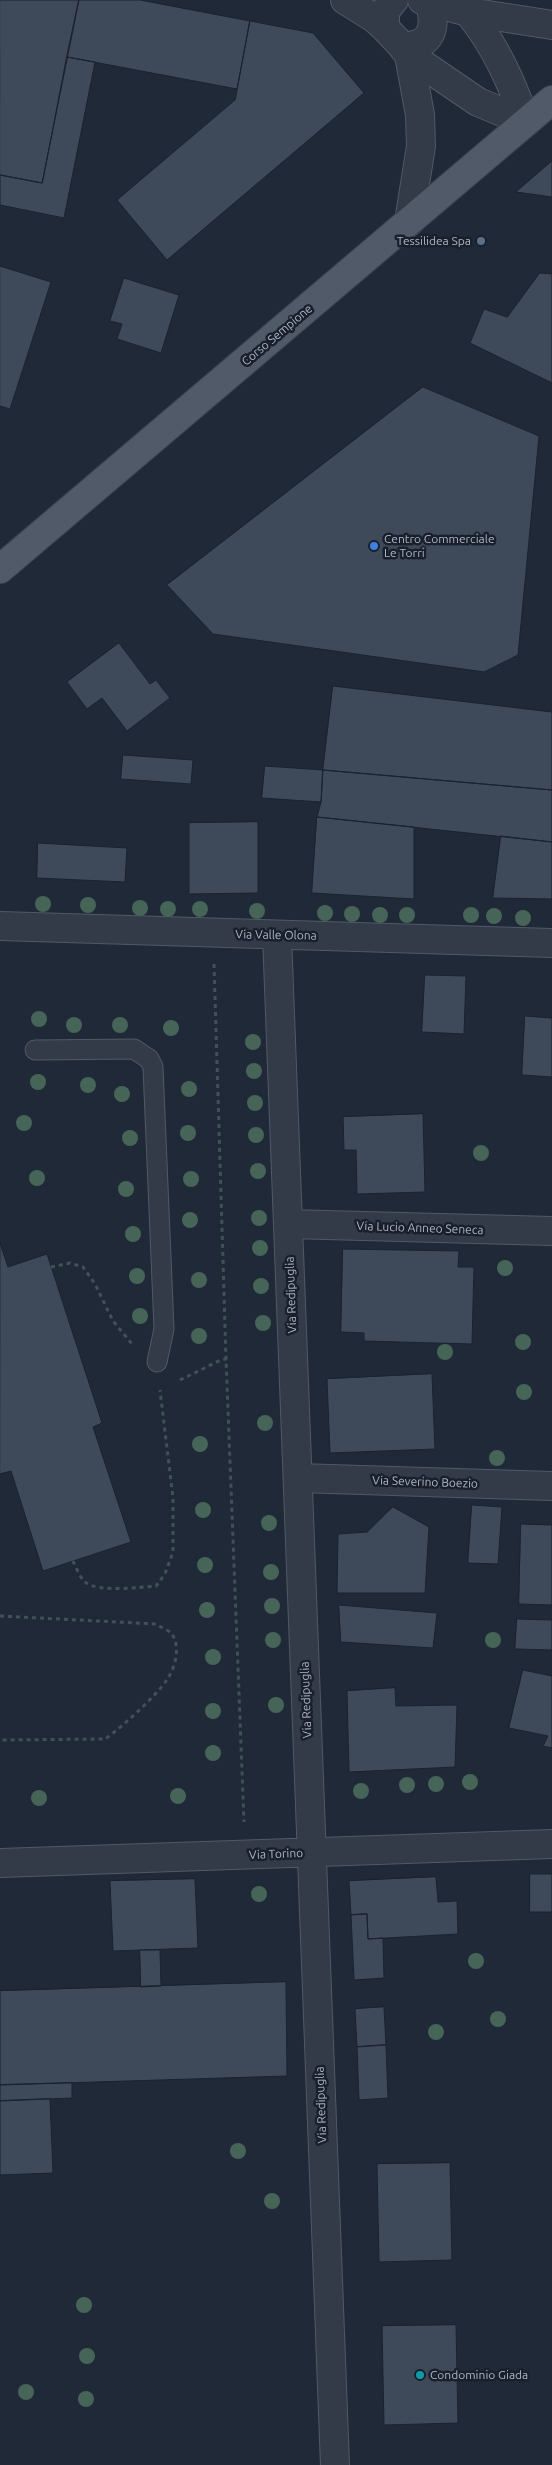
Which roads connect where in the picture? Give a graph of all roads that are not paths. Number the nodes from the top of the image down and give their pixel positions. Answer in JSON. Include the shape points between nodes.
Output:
{"nodes":[{"id":1,"x":345,"y":0,"type":"edge"},
{"id":2,"x":394,"y":0,"type":"edge"},
{"id":3,"x":426,"y":1,"type":"edge"},
{"id":4,"x":468,"y":12,"type":"junction"},
{"id":5,"x":552,"y":25,"type":"edge"},
{"id":6,"x":399,"y":43,"type":"junction"},
{"id":7,"x":552,"y":100,"type":"edge"},
{"id":8,"x":526,"y":122,"type":"junction"},
{"id":9,"x":409,"y":222,"type":"junction"},
{"id":10,"x":0,"y":569,"type":"edge"},
{"id":11,"x":0,"y":926,"type":"edge"},
{"id":12,"x":277,"y":935,"type":"junction"},
{"id":13,"x":552,"y":943,"type":"edge"},
{"id":14,"x":35,"y":1050,"type":"dead end"},
{"id":15,"x":288,"y":1224,"type":"junction"},
{"id":16,"x":552,"y":1232,"type":"edge"},
{"id":17,"x":157,"y":1362,"type":"road end"},
{"id":18,"x":298,"y":1478,"type":"junction"},
{"id":19,"x":552,"y":1486,"type":"edge"},
{"id":20,"x":552,"y":1844,"type":"edge"},
{"id":21,"x":311,"y":1852,"type":"junction"},
{"id":22,"x":0,"y":1863,"type":"edge"},
{"id":23,"x":335,"y":2465,"type":"edge"}],
"edges":[{"from":1,"to":6,"type":"street","via":[[374,18]]},
{"from":2,"to":6,"type":"street","via":[[386,11]]},
{"from":3,"to":4,"type":"street"},
{"from":3,"to":6,"type":"street","via":[[434,19],[430,35],[417,44]]},
{"from":4,"to":5,"type":"street"},
{"from":4,"to":8,"type":"street","via":[[484,32],[508,75]]},
{"from":6,"to":8,"type":"street","via":[[478,102]]},
{"from":6,"to":9,"type":"street","via":[[419,105],[421,146]]},
{"from":7,"to":8,"type":"main road","name":"Corso Sempione"},
{"from":8,"to":9,"type":"main road","name":"Corso Sempione"},
{"from":9,"to":10,"type":"main road","name":"Corso Sempione"},
{"from":11,"to":12,"type":"street","name":"Via Valle Olona"},
{"from":12,"to":13,"type":"street","name":"Via Valle Olona"},
{"from":12,"to":15,"type":"street","name":"Via Redipuglia"},
{"from":14,"to":17,"type":"lane","via":[[134,1049],[149,1059],[153,1067],[164,1329]]},
{"from":15,"to":16,"type":"street","name":"Via Lucio Anneo Seneca"},
{"from":15,"to":18,"type":"street","name":"Via Redipuglia"},
{"from":18,"to":19,"type":"street","name":"Via Severino Boezio"},
{"from":18,"to":21,"type":"street","name":"Via Redipuglia"},
{"from":20,"to":21,"type":"street","name":"Via Torino"},
{"from":21,"to":22,"type":"street","name":"Via Torino"},
{"from":21,"to":23,"type":"street","name":"Via Redipuglia"}]}
